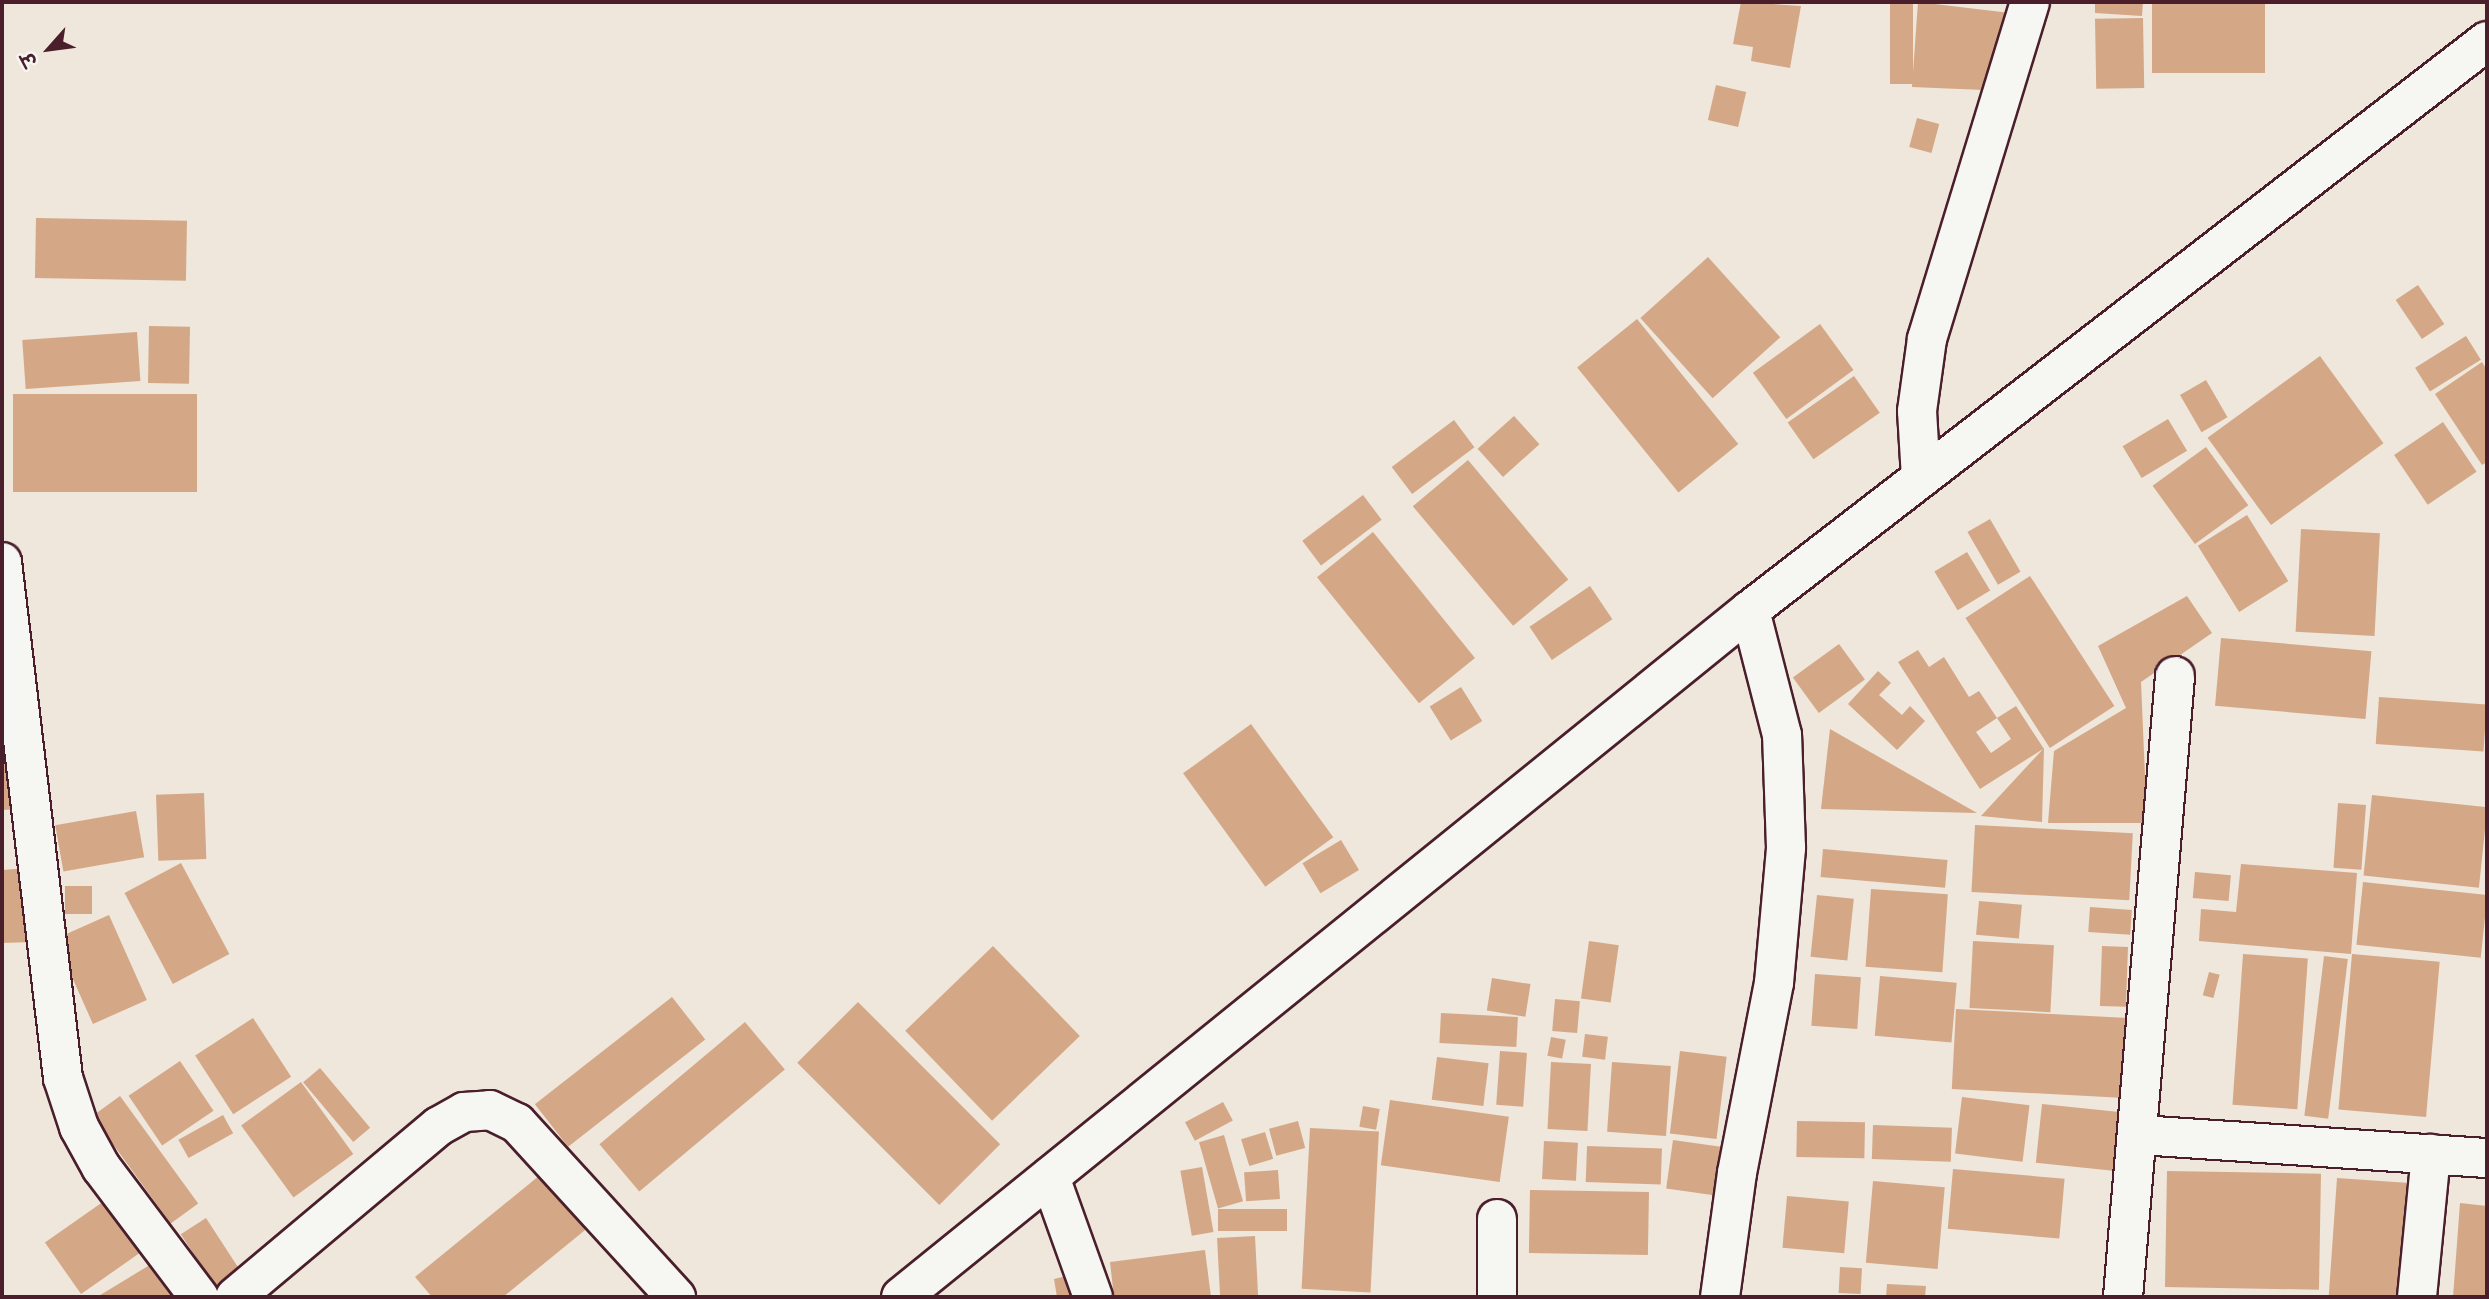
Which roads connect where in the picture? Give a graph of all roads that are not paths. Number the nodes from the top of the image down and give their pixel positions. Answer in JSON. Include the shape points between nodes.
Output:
{"nodes":[{"id":1,"x":2030,"y":2,"type":"edge"},
{"id":2,"x":2487,"y":41,"type":"edge"},
{"id":3,"x":1921,"y":478,"type":"junction"},
{"id":4,"x":2,"y":562,"type":"edge"},
{"id":5,"x":1750,"y":610,"type":"junction"},
{"id":6,"x":2175,"y":676,"type":"dead end"},
{"id":7,"x":2140,"y":1135,"type":"junction"},
{"id":8,"x":2431,"y":1154,"type":"junction"},
{"id":9,"x":2487,"y":1158,"type":"edge"},
{"id":10,"x":1050,"y":1177,"type":"junction"},
{"id":11,"x":1497,"y":1219,"type":"dead end"},
{"id":12,"x":199,"y":1297,"type":"edge"},
{"id":13,"x":235,"y":1297,"type":"edge"},
{"id":14,"x":676,"y":1297,"type":"edge"},
{"id":15,"x":901,"y":1297,"type":"edge"},
{"id":16,"x":1093,"y":1297,"type":"edge"},
{"id":17,"x":1497,"y":1297,"type":"edge"},
{"id":18,"x":1720,"y":1297,"type":"edge"},
{"id":19,"x":2123,"y":1297,"type":"edge"},
{"id":20,"x":2417,"y":1297,"type":"edge"}],
"edges":[{"from":1,"to":3,"type":"street","via":[[1927,339],[1917,411]]},
{"from":2,"to":3,"type":"street"},
{"from":3,"to":5,"type":"street"},
{"from":4,"to":12,"type":"street","via":[[63,1078],[79,1127],[101,1167]]},
{"from":5,"to":10,"type":"street"},
{"from":5,"to":18,"type":"street","via":[[1782,734],[1786,848],[1774,983],[1737,1173]]},
{"from":6,"to":7,"type":"street"},
{"from":7,"to":8,"type":"street"},
{"from":7,"to":19,"type":"street"},
{"from":8,"to":9,"type":"street"},
{"from":8,"to":20,"type":"street"},
{"from":10,"to":15,"type":"street"},
{"from":10,"to":16,"type":"street"},
{"from":11,"to":17,"type":"street"},
{"from":13,"to":14,"type":"street","via":[[439,1126],[464,1112],[490,1110],[517,1123]]}]}
